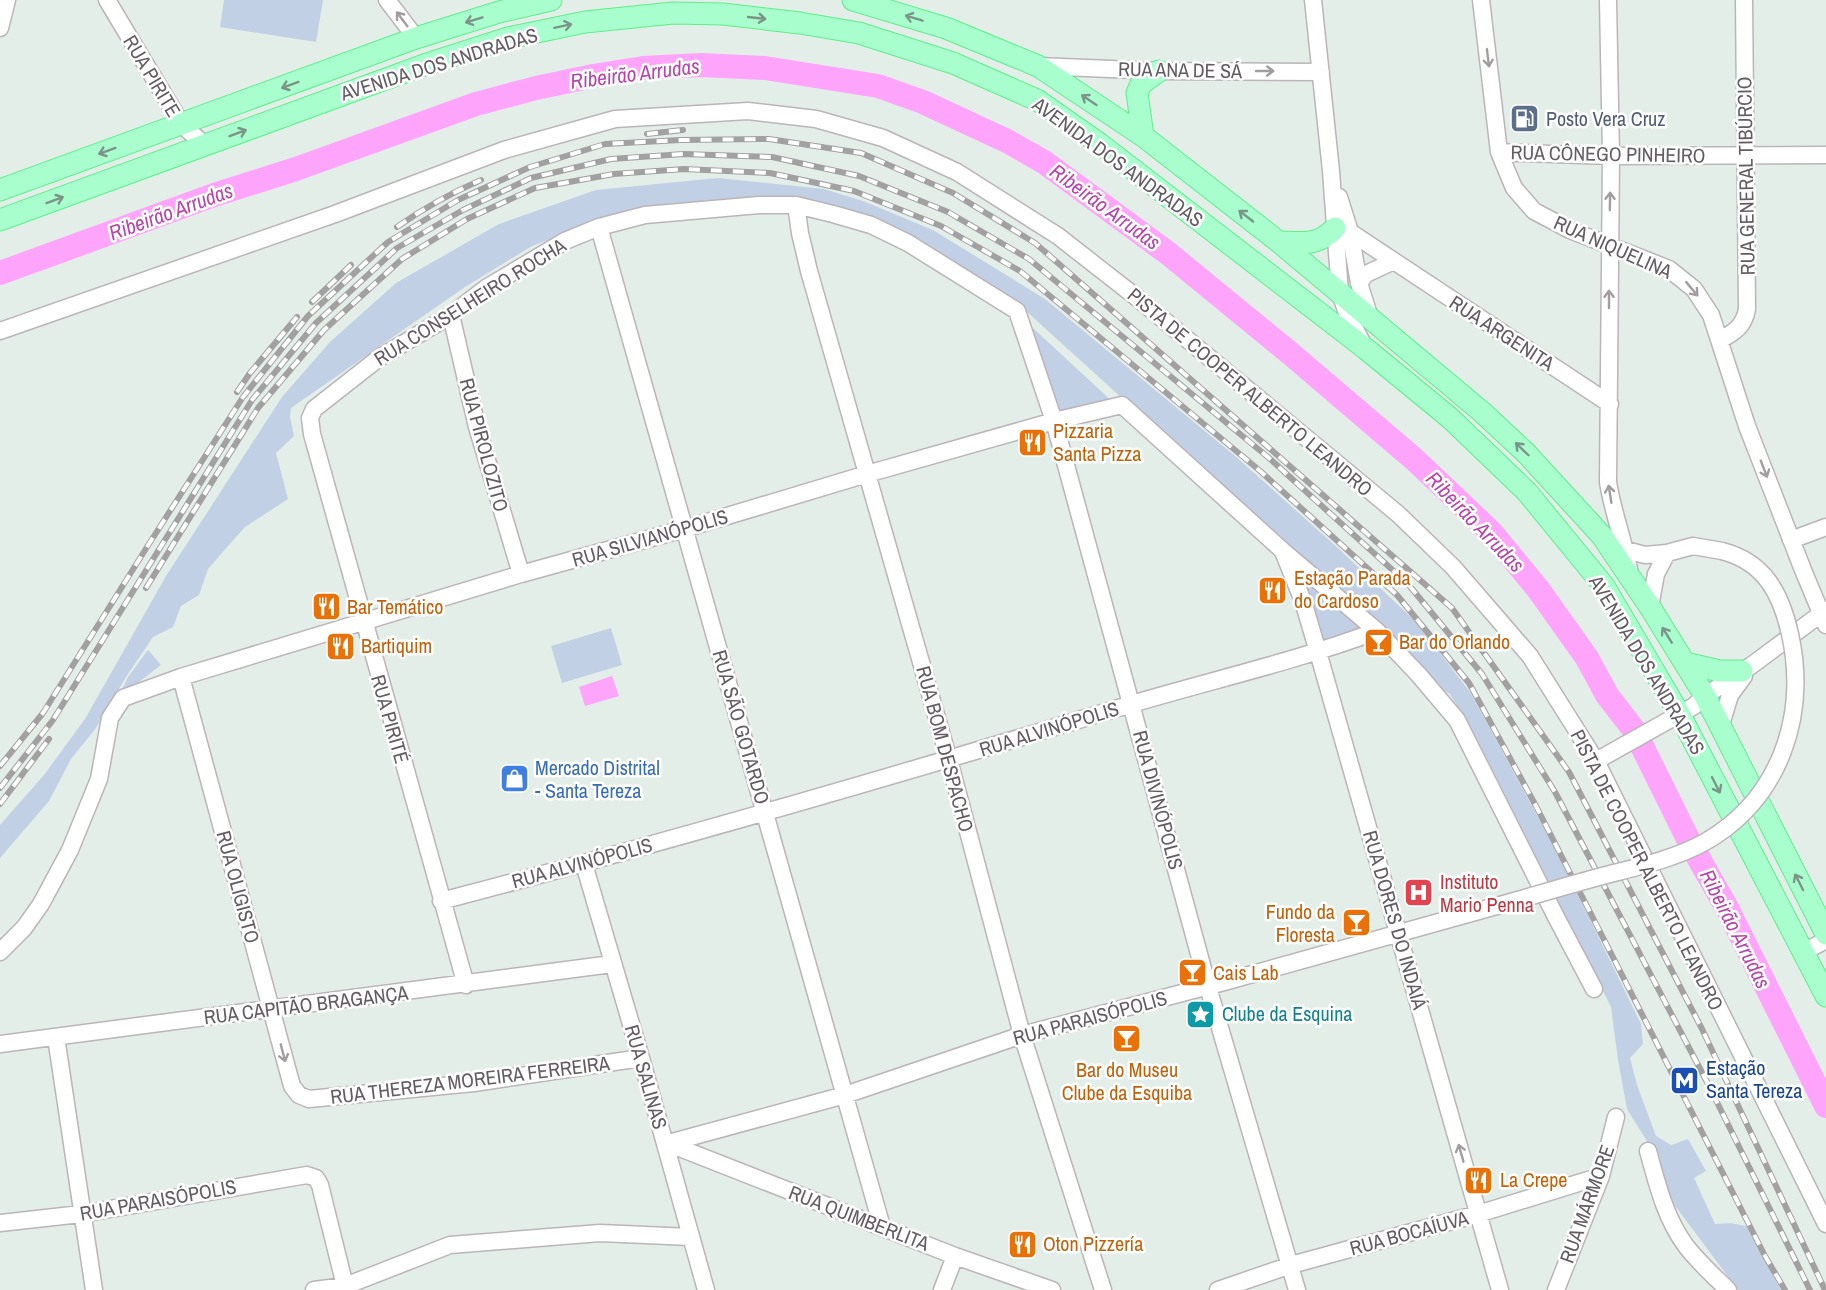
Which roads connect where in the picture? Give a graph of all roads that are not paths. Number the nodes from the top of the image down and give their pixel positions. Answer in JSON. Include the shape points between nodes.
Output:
{"nodes":[{"id":1,"x":7,"y":0,"type":"edge"},
{"id":2,"x":107,"y":0,"type":"edge"},
{"id":3,"x":387,"y":0,"type":"edge"},
{"id":4,"x":551,"y":0,"type":"edge"},
{"id":5,"x":1313,"y":0,"type":"edge"},
{"id":6,"x":1481,"y":0,"type":"edge"},
{"id":7,"x":1608,"y":0,"type":"edge"},
{"id":8,"x":1744,"y":0,"type":"edge"},
{"id":9,"x":861,"y":1,"type":"edge"},
{"id":10,"x":496,"y":6,"type":"edge"},
{"id":11,"x":0,"y":28,"type":"edge"},
{"id":12,"x":416,"y":38,"type":"junction"},
{"id":13,"x":953,"y":63,"type":"junction"},
{"id":14,"x":424,"y":65,"type":"junction"},
{"id":15,"x":1038,"y":66,"type":"junction"},
{"id":16,"x":1159,"y":70,"type":"junction"},
{"id":17,"x":1322,"y":72,"type":"junction"},
{"id":18,"x":182,"y":125,"type":"junction"},
{"id":19,"x":1143,"y":136,"type":"junction"},
{"id":20,"x":205,"y":145,"type":"junction"},
{"id":21,"x":1499,"y":152,"type":"junction"},
{"id":22,"x":1826,"y":155,"type":"edge"},
{"id":23,"x":1611,"y":156,"type":"junction"},
{"id":24,"x":1746,"y":157,"type":"junction"},
{"id":25,"x":0,"y":190,"type":"edge"},
{"id":26,"x":796,"y":206,"type":"junction"},
{"id":27,"x":0,"y":220,"type":"edge"},
{"id":28,"x":599,"y":227,"type":"junction"},
{"id":29,"x":1342,"y":230,"type":"junction"},
{"id":30,"x":1279,"y":242,"type":"junction"},
{"id":31,"x":1610,"y":246,"type":"junction"},
{"id":32,"x":1394,"y":261,"type":"junction"},
{"id":33,"x":1359,"y":283,"type":"junction"},
{"id":34,"x":1340,"y":293,"type":"junction"},
{"id":35,"x":1017,"y":311,"type":"joint"},
{"id":36,"x":451,"y":315,"type":"junction"},
{"id":37,"x":1370,"y":318,"type":"junction"},
{"id":38,"x":0,"y":331,"type":"edge"},
{"id":39,"x":1720,"y":340,"type":"junction"},
{"id":40,"x":1366,"y":349,"type":"junction"},
{"id":41,"x":1610,"y":404,"type":"junction"},
{"id":42,"x":310,"y":418,"type":"joint"},
{"id":43,"x":1054,"y":422,"type":"junction"},
{"id":44,"x":867,"y":474,"type":"junction"},
{"id":45,"x":1826,"y":527,"type":"edge"},
{"id":46,"x":684,"y":530,"type":"junction"},
{"id":47,"x":1602,"y":536,"type":"junction"},
{"id":48,"x":1791,"y":540,"type":"junction"},
{"id":49,"x":1626,"y":550,"type":"junction"},
{"id":50,"x":1283,"y":551,"type":"junction"},
{"id":51,"x":1667,"y":554,"type":"junction"},
{"id":52,"x":521,"y":574,"type":"junction"},
{"id":53,"x":1631,"y":579,"type":"junction"},
{"id":54,"x":1650,"y":607,"type":"junction"},
{"id":55,"x":1824,"y":616,"type":"edge"},
{"id":56,"x":363,"y":623,"type":"junction"},
{"id":57,"x":1377,"y":631,"type":"junction"},
{"id":58,"x":1318,"y":652,"type":"junction"},
{"id":59,"x":1685,"y":663,"type":"junction"},
{"id":60,"x":1747,"y":668,"type":"junction"},
{"id":61,"x":181,"y":677,"type":"junction"},
{"id":62,"x":1705,"y":696,"type":"junction"},
{"id":63,"x":1131,"y":704,"type":"junction"},
{"id":64,"x":1680,"y":715,"type":"junction"},
{"id":65,"x":1720,"y":728,"type":"junction"},
{"id":66,"x":949,"y":760,"type":"junction"},
{"id":67,"x":1596,"y":761,"type":"junction"},
{"id":68,"x":765,"y":812,"type":"junction"},
{"id":69,"x":584,"y":864,"type":"junction"},
{"id":70,"x":441,"y":901,"type":"junction"},
{"id":71,"x":1400,"y":934,"type":"junction"},
{"id":72,"x":1826,"y":934,"type":"edge"},
{"id":73,"x":1826,"y":940,"type":"edge"},
{"id":74,"x":0,"y":952,"type":"edge"},
{"id":75,"x":1804,"y":952,"type":"junction"},
{"id":76,"x":612,"y":964,"type":"junction"},
{"id":77,"x":466,"y":985,"type":"junction"},
{"id":78,"x":1209,"y":987,"type":"junction"},
{"id":79,"x":1594,"y":989,"type":"dead end"},
{"id":80,"x":1826,"y":996,"type":"edge"},
{"id":81,"x":272,"y":1009,"type":"junction"},
{"id":82,"x":1022,"y":1035,"type":"junction"},
{"id":83,"x":56,"y":1037,"type":"junction"},
{"id":84,"x":0,"y":1044,"type":"edge"},
{"id":85,"x":641,"y":1058,"type":"junction"},
{"id":86,"x":299,"y":1095,"type":"joint"},
{"id":87,"x":845,"y":1095,"type":"junction"},
{"id":88,"x":1616,"y":1117,"type":"dead end"},
{"id":89,"x":666,"y":1144,"type":"junction"},
{"id":90,"x":1648,"y":1151,"type":"dead end"},
{"id":91,"x":1601,"y":1176,"type":"junction"},
{"id":92,"x":81,"y":1214,"type":"junction"},
{"id":93,"x":1478,"y":1214,"type":"junction"},
{"id":94,"x":0,"y":1223,"type":"edge"},
{"id":95,"x":1826,"y":1224,"type":"edge"},
{"id":96,"x":882,"y":1227,"type":"junction"},
{"id":97,"x":691,"y":1237,"type":"junction"},
{"id":98,"x":955,"y":1256,"type":"junction"},
{"id":99,"x":1291,"y":1265,"type":"junction"},
{"id":100,"x":345,"y":1288,"type":"edge"},
{"id":101,"x":94,"y":1290,"type":"edge"},
{"id":102,"x":314,"y":1290,"type":"edge"},
{"id":103,"x":706,"y":1290,"type":"edge"},
{"id":104,"x":942,"y":1290,"type":"edge"},
{"id":105,"x":1052,"y":1290,"type":"edge"},
{"id":106,"x":1103,"y":1290,"type":"edge"},
{"id":107,"x":1218,"y":1290,"type":"edge"},
{"id":108,"x":1298,"y":1290,"type":"edge"},
{"id":109,"x":1500,"y":1290,"type":"edge"},
{"id":110,"x":1556,"y":1290,"type":"edge"},
{"id":111,"x":1728,"y":1290,"type":"edge"}],
"edges":[{"from":1,"to":11,"type":"street"},
{"from":2,"to":18,"type":"street","name":"RUA PIRITE"},
{"from":12,"to":3,"type":"street","one_way":true},
{"from":4,"to":10,"type":"main road","name":"AVENIDA DOS ANDRADAS"},
{"from":5,"to":17,"type":"street"},
{"from":6,"to":21,"type":"street","name":"RUA NIQUELINA","one_way":true},
{"from":7,"to":23,"type":"street"},
{"from":8,"to":24,"type":"street","name":"RUA GENERAL TIBÚRCIO"},
{"from":15,"to":9,"type":"main road","name":"AVENIDA DOS ANDRADAS","one_way":true,"via":[[946,28]]},
{"from":10,"to":12,"type":"main road","name":"AVENIDA DOS ANDRADAS","one_way":true},
{"from":12,"to":14,"type":"main road","via":[[425,48]]},
{"from":12,"to":18,"type":"main road","name":"AVENIDA DOS ANDRADAS","one_way":true},
{"from":14,"to":13,"type":"main road","name":"AVENIDA DOS ANDRADAS","one_way":true,"via":[[508,38],[585,22],[673,13],[723,14],[859,33]]},
{"from":13,"to":15,"type":"main road"},
{"from":13,"to":40,"type":"main road","name":"AVENIDA DOS ANDRADAS","via":[[1037,100]]},
{"from":20,"to":14,"type":"main road","name":"AVENIDA DOS ANDRADAS","one_way":true},
{"from":15,"to":16,"type":"street","name":"RUA ANA DE SÁ"},
{"from":19,"to":15,"type":"main road","name":"AVENIDA DOS ANDRADAS","one_way":true},
{"from":16,"to":17,"type":"street","name":"RUA ANA DE SÁ","one_way":true},
{"from":16,"to":19,"type":"main road","via":[[1141,84],[1137,93]]},
{"from":17,"to":29,"type":"street","via":[[1331,171]]},
{"from":18,"to":20,"type":"street","name":"RUA PIRITE"},
{"from":18,"to":25,"type":"main road","name":"AVENIDA DOS ANDRADAS","one_way":true},
{"from":30,"to":19,"type":"main road","name":"AVENIDA DOS ANDRADAS","one_way":true},
{"from":27,"to":20,"type":"main road","name":"AVENIDA DOS ANDRADAS","one_way":true},
{"from":21,"to":23,"type":"street","name":"RUA CÔNEGO PINHEIRO"},
{"from":21,"to":31,"type":"street","name":"RUA NIQUELINA","via":[[1514,188],[1534,211]]},
{"from":22,"to":24,"type":"street","name":"RUA CÔNEGO PINHEIRO"},
{"from":23,"to":24,"type":"street","name":"RUA CÔNEGO PINHEIRO"},
{"from":31,"to":23,"type":"street","one_way":true},
{"from":24,"to":39,"type":"street","name":"RUA GENERAL TIBÚRCIO","via":[[1747,309],[1736,331]]},
{"from":26,"to":28,"type":"street","name":"RUA CONSELHEIRO ROCHA","via":[[759,205],[645,215]]},
{"from":26,"to":35,"type":"street","name":"RUA CONSELHEIRO ROCHA","via":[[871,225],[908,243]]},
{"from":26,"to":44,"type":"street","name":"RUA BOM DESPACHO","via":[[809,272]]},
{"from":28,"to":36,"type":"street","name":"RUA CONSELHEIRO ROCHA","via":[[529,262]]},
{"from":28,"to":46,"type":"street","name":"RUA SÃO GOTARDO"},
{"from":29,"to":30,"type":"main road","via":[[1313,242]]},
{"from":29,"to":32,"type":"street","name":"RUA ARGENITA"},
{"from":29,"to":33,"type":"street"},
{"from":29,"to":34,"type":"street"},
{"from":30,"to":34,"type":"main road","name":"AVENIDA DOS ANDRADAS"},
{"from":31,"to":39,"type":"street","name":"RUA NIQUELINA","one_way":true,"via":[[1681,277],[1711,315]]},
{"from":41,"to":31,"type":"street","one_way":true},
{"from":32,"to":33,"type":"street","via":[[1366,274]]},
{"from":32,"to":41,"type":"street","name":"RUA ARGENITA"},
{"from":33,"to":37,"type":"street"},
{"from":34,"to":37,"type":"main road","name":"AVENIDA DOS ANDRADAS"},
{"from":34,"to":40,"type":"street"},
{"from":35,"to":43,"type":"street","name":"RUA DIVINÓPOLIS"},
{"from":36,"to":42,"type":"street","name":"RUA CONSELHEIRO ROCHA","via":[[379,358],[319,403]]},
{"from":36,"to":52,"type":"street","name":"RUA PIROLOZITO","via":[[477,427]]},
{"from":47,"to":37,"type":"main road","name":"AVENIDA DOS ANDRADAS","one_way":true,"via":[[1526,453]]},
{"from":38,"to":67,"type":"street","name":"PISTA DE COOPER ALBERTO LEANDRO","via":[[504,150],[615,119],[748,111],[816,119],[883,138],[957,172],[1058,236],[1136,297],[1398,514],[1453,567],[1530,656]]},
{"from":39,"to":48,"type":"street","name":"RUA NIQUELINA","one_way":true,"via":[[1747,426]]},
{"from":40,"to":64,"type":"main road","name":"AVENIDA DOS ANDRADAS","via":[[1450,418],[1527,492],[1604,586]]},
{"from":49,"to":41,"type":"street","one_way":true,"via":[[1608,482]]},
{"from":42,"to":56,"type":"street","name":"RUA PIRITÉ"},
{"from":43,"to":44,"type":"street","name":"RUA SILVIANÓPOLIS"},
{"from":43,"to":50,"type":"street","name":"RUA SILVIANÓPOLIS","via":[[1122,405]]},
{"from":43,"to":63,"type":"street","name":"RUA DIVINÓPOLIS"},
{"from":44,"to":46,"type":"street","name":"RUA SILVIANÓPOLIS"},
{"from":44,"to":66,"type":"street","name":"RUA BOM DESPACHO"},
{"from":45,"to":48,"type":"street"},
{"from":46,"to":52,"type":"street","name":"RUA SILVIANÓPOLIS"},
{"from":46,"to":68,"type":"street","name":"RUA SÃO GOTARDO"},
{"from":47,"to":49,"type":"main road"},
{"from":47,"to":53,"type":"main road","name":"AVENIDA DOS ANDRADAS"},
{"from":48,"to":55,"type":"street","name":"RUA NIQUELINA"},
{"from":49,"to":51,"type":"street","name":"RUA PARAISÓPOLIS","via":[[1645,555]]},
{"from":49,"to":53,"type":"street"},
{"from":50,"to":57,"type":"street"},
{"from":50,"to":58,"type":"street","name":"RUA DORES DO INDAIÁ"},
{"from":51,"to":54,"type":"street","via":[[1656,574]]},
{"from":51,"to":71,"type":"street","name":"RUA PARAISÓPOLIS","bridge":true,"via":[[1692,546],[1743,558],[1773,586],[1783,607],[1794,652],[1795,697],[1786,742],[1773,777],[1740,814],[1704,842],[1641,866]]},
{"from":52,"to":56,"type":"street","name":"RUA SILVIANÓPOLIS"},
{"from":53,"to":54,"type":"main road","name":"AVENIDA DOS ANDRADAS"},
{"from":59,"to":54,"type":"main road","name":"AVENIDA DOS ANDRADAS","one_way":true},
{"from":55,"to":60,"type":"street"},
{"from":56,"to":61,"type":"street","name":"RUA SILVIANÓPOLIS"},
{"from":56,"to":70,"type":"street","name":"RUA PIRITÉ"},
{"from":57,"to":58,"type":"street","name":"RUA ALVINÓPOLIS"},
{"from":57,"to":79,"type":"street","via":[[1457,720]]},
{"from":58,"to":63,"type":"street","name":"RUA ALVINÓPOLIS"},
{"from":58,"to":71,"type":"street","name":"RUA DORES DO INDAIÁ"},
{"from":59,"to":60,"type":"main road","via":[[1720,670]]},
{"from":59,"to":62,"type":"main road","name":"AVENIDA DOS ANDRADAS"},
{"from":60,"to":62,"type":"street"},
{"from":60,"to":65,"type":"street","via":[[1730,695]]},
{"from":61,"to":74,"type":"street","via":[[123,698],[116,706],[110,718],[99,779],[70,850],[42,904]]},
{"from":61,"to":81,"type":"street","name":"RUA OLIGISTO"},
{"from":62,"to":64,"type":"street"},
{"from":62,"to":65,"type":"main road","name":"AVENIDA DOS ANDRADAS"},
{"from":63,"to":66,"type":"street","name":"RUA ALVINÓPOLIS"},
{"from":63,"to":78,"type":"street","name":"RUA DIVINÓPOLIS"},
{"from":64,"to":67,"type":"street"},
{"from":64,"to":75,"type":"main road","name":"AVENIDA DOS ANDRADAS","one_way":true},
{"from":72,"to":65,"type":"main road","name":"AVENIDA DOS ANDRADAS","one_way":true},
{"from":66,"to":68,"type":"street","name":"RUA ALVINÓPOLIS"},
{"from":66,"to":82,"type":"street","name":"RUA BOM DESPACHO"},
{"from":67,"to":95,"type":"street","name":"PISTA DE COOPER ALBERTO LEANDRO"},
{"from":68,"to":69,"type":"street","name":"RUA ALVINÓPOLIS"},
{"from":68,"to":87,"type":"street","name":"RUA SÃO GOTARDO"},
{"from":69,"to":70,"type":"street","name":"RUA ALVINÓPOLIS"},
{"from":69,"to":76,"type":"street","name":"RUA SALINAS"},
{"from":70,"to":77,"type":"street","name":"RUA PIRITÉ"},
{"from":71,"to":78,"type":"street","name":"RUA PARAISÓPOLIS"},
{"from":93,"to":71,"type":"street","name":"RUA DORES DO INDAIÁ","one_way":true},
{"from":73,"to":75,"type":"street"},
{"from":75,"to":80,"type":"main road","name":"AVENIDA DOS ANDRADAS"},
{"from":76,"to":77,"type":"street","name":"RUA CAPITÃO BRAGANÇA"},
{"from":76,"to":85,"type":"street","name":"RUA SALINAS"},
{"from":77,"to":81,"type":"street","name":"RUA CAPITÃO BRAGANÇA"},
{"from":78,"to":82,"type":"street","name":"RUA PARAISÓPOLIS"},
{"from":78,"to":99,"type":"street","name":"RUA DIVINÓPOLIS"},
{"from":81,"to":83,"type":"street","name":"RUA CAPITÃO BRAGANÇA"},
{"from":81,"to":86,"type":"street","name":"RUA OLIGISTO","one_way":true,"via":[[292,1086]]},
{"from":82,"to":87,"type":"street","name":"RUA PARAISÓPOLIS"},
{"from":82,"to":106,"type":"street","name":"RUA BOM DESPACHO"},
{"from":83,"to":84,"type":"street","name":"RUA CAPITÃO BRAGANÇA"},
{"from":83,"to":92,"type":"street"},
{"from":85,"to":86,"type":"street","name":"RUA THEREZA MOREIRA FERREIRA","via":[[474,1083],[309,1099]]},
{"from":85,"to":89,"type":"street","name":"RUA SALINAS"},
{"from":87,"to":89,"type":"street","name":"RUA PARAISÓPOLIS"},
{"from":87,"to":96,"type":"street","name":"RUA SÃO GOTARDO"},
{"from":88,"to":91,"type":"street","name":"RUA MÁRMORE"},
{"from":89,"to":96,"type":"street","name":"RUA QUIMBERLITA"},
{"from":89,"to":97,"type":"street","name":"RUA SALINAS"},
{"from":90,"to":111,"type":"street","via":[[1674,1226],[1686,1245]]},
{"from":91,"to":93,"type":"street","name":"RUA BOCAÍUVA"},
{"from":91,"to":110,"type":"street","name":"RUA MÁRMORE"},
{"from":92,"to":94,"type":"street","name":"RUA PARAISÓPOLIS"},
{"from":92,"to":100,"type":"street","name":"RUA PARAISÓPOLIS","via":[[300,1175],[316,1178],[323,1192]]},
{"from":92,"to":101,"type":"street"},
{"from":93,"to":99,"type":"street","name":"RUA BOCAÍUVA"},
{"from":93,"to":109,"type":"street","name":"RUA DORES DO INDAIÁ"},
{"from":96,"to":98,"type":"street","name":"RUA QUIMBERLITA"},
{"from":97,"to":100,"type":"street","via":[[600,1233],[450,1245]]},
{"from":97,"to":103,"type":"street","name":"RUA SALINAS"},
{"from":98,"to":104,"type":"street"},
{"from":98,"to":105,"type":"street","name":"RUA QUIMBERLITA"},
{"from":99,"to":107,"type":"street","name":"RUA BOCAÍUVA"},
{"from":99,"to":108,"type":"street","name":"RUA DIVINÓPOLIS"},
{"from":100,"to":102,"type":"street"}]}
